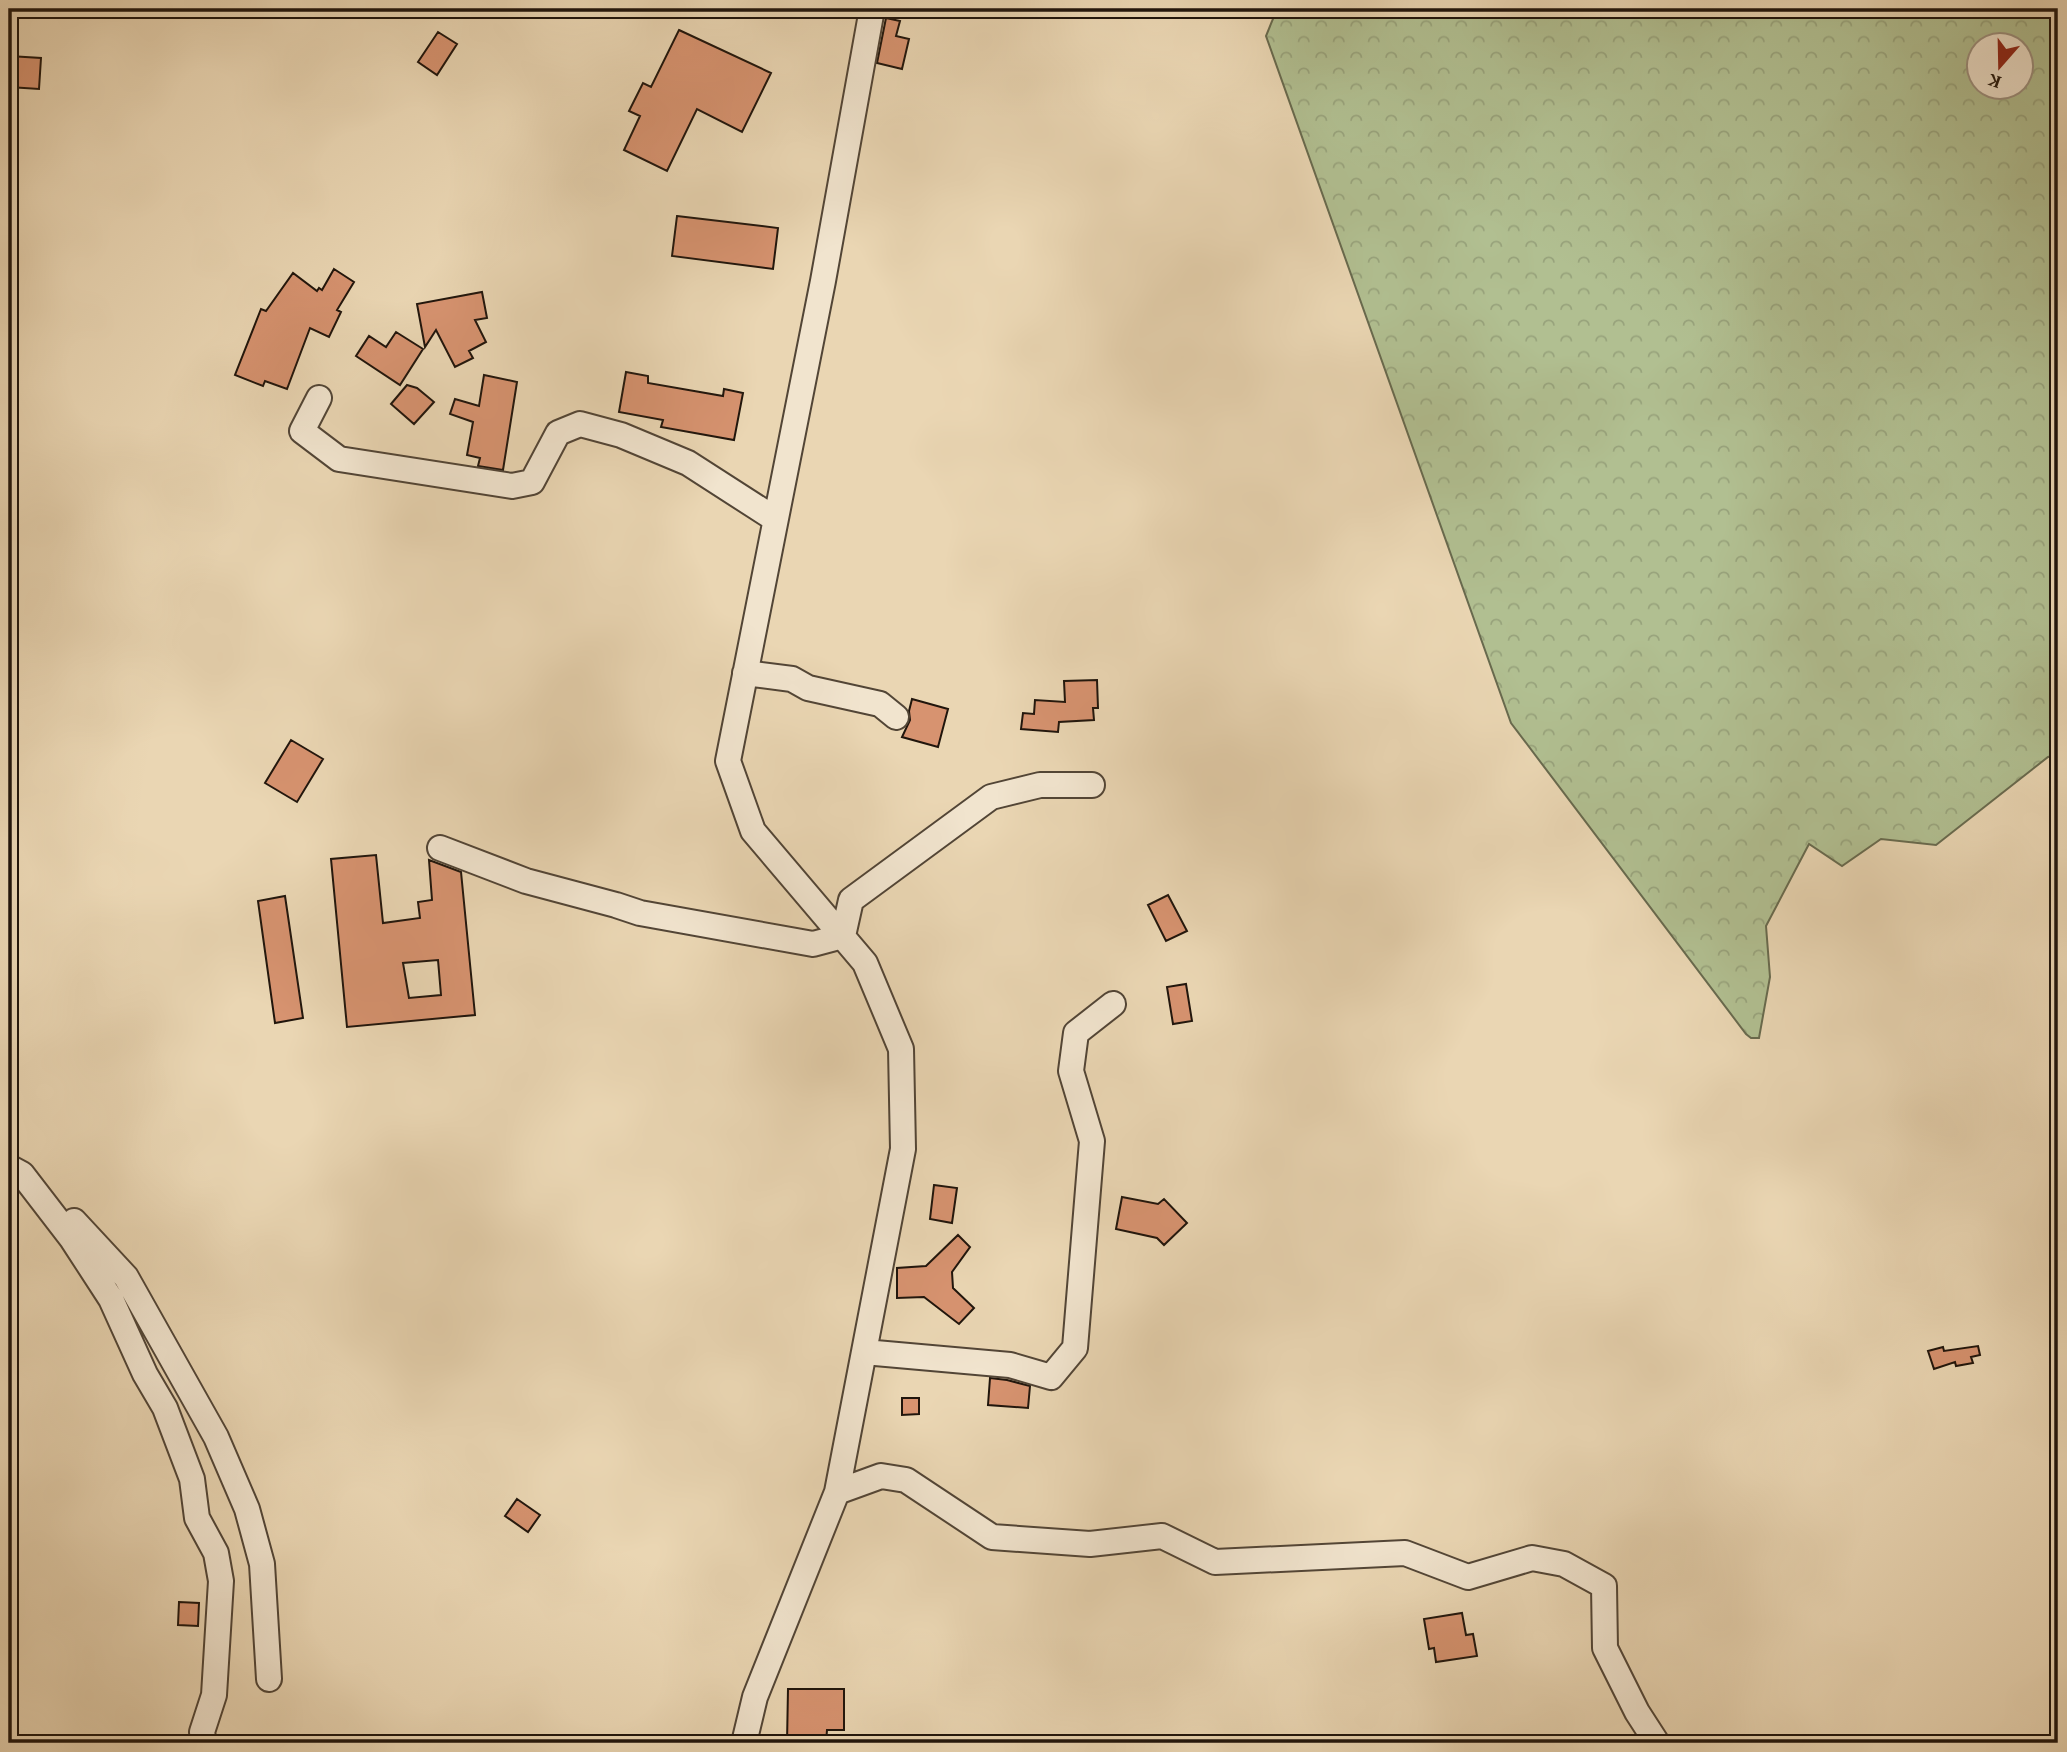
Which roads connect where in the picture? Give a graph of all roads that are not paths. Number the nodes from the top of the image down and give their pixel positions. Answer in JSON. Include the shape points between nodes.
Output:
{"nodes":[{"id":1,"x":872,"y":9,"type":"edge"},
{"id":2,"x":319,"y":398,"type":"dead end"},
{"id":3,"x":775,"y":519,"type":"junction"},
{"id":4,"x":745,"y":673,"type":"junction"},
{"id":5,"x":896,"y":717,"type":"dead end"},
{"id":6,"x":1092,"y":786,"type":"dead end"},
{"id":7,"x":440,"y":848,"type":"dead end"},
{"id":8,"x":843,"y":936,"type":"junction"},
{"id":9,"x":1113,"y":1004,"type":"dead end"},
{"id":10,"x":15,"y":1170,"type":"edge"},
{"id":11,"x":864,"y":1352,"type":"junction"},
{"id":12,"x":837,"y":1492,"type":"junction"},
{"id":13,"x":269,"y":1679,"type":"dead end"},
{"id":14,"x":204,"y":1743,"type":"edge"},
{"id":15,"x":744,"y":1743,"type":"edge"},
{"id":16,"x":1657,"y":1743,"type":"edge"}],
"edges":[{"from":1,"to":3,"type":"street"},
{"from":2,"to":3,"type":"street","via":[[302,431],[339,459],[512,486],[532,482],[558,433],[580,424],[621,435],[688,463]]},
{"from":3,"to":4,"type":"street"},
{"from":4,"to":5,"type":"street","via":[[792,679],[808,688],[880,704]]},
{"from":4,"to":8,"type":"street","via":[[728,761],[753,831]]},
{"from":6,"to":8,"type":"street","via":[[1040,785],[991,797],[851,900]]},
{"from":7,"to":8,"type":"street","via":[[526,881],[640,913],[813,943]]},
{"from":8,"to":11,"type":"street","via":[[865,963],[901,1049],[903,1149]]},
{"from":9,"to":11,"type":"street","via":[[1076,1033],[1071,1071],[1092,1141],[1075,1348],[1051,1377],[1010,1365]]},
{"from":10,"to":13,"type":"street","via":[[78,1225],[126,1277],[216,1437],[247,1509],[262,1564]]},
{"from":10,"to":14,"type":"street","via":[[72,1239],[111,1299],[165,1408],[192,1479],[197,1518],[215,1553],[221,1581],[214,1695],[202,1732]]},
{"from":11,"to":12,"type":"street"},
{"from":12,"to":15,"type":"street","via":[[755,1697]]},
{"from":12,"to":16,"type":"street","via":[[881,1476],[906,1480],[992,1537],[1090,1544],[1161,1536],[1215,1562],[1405,1553],[1468,1577],[1532,1558],[1564,1564],[1604,1586],[1605,1648]]}]}
